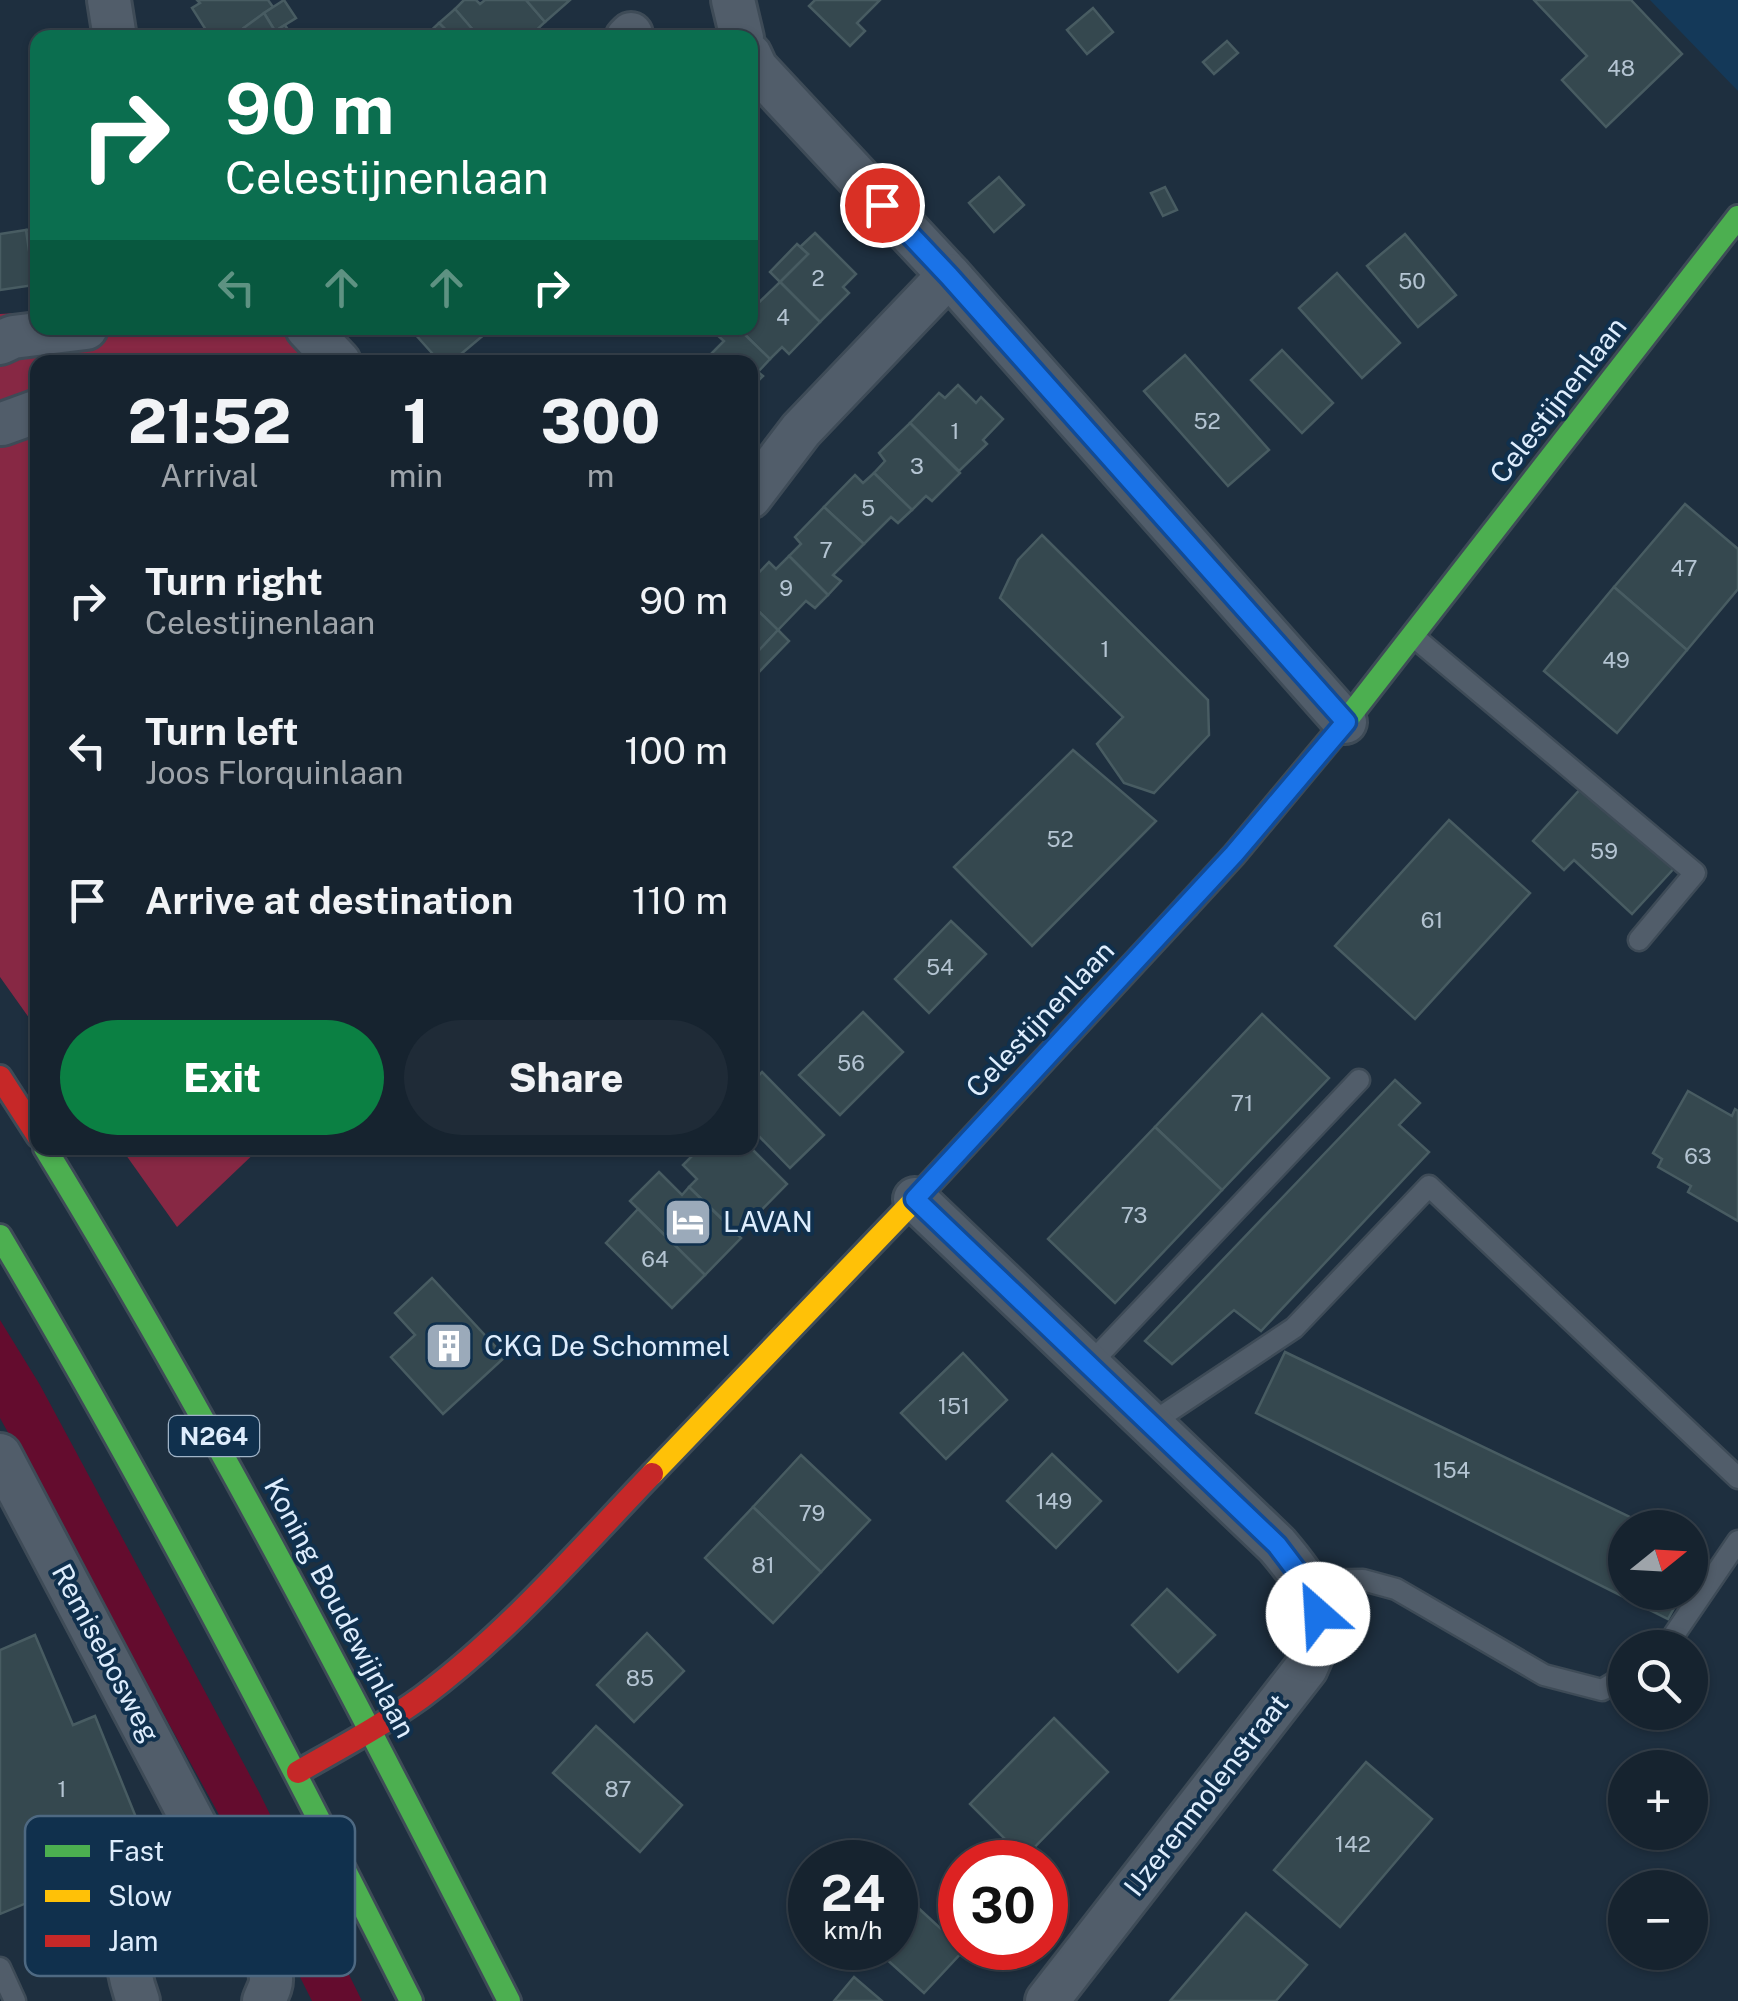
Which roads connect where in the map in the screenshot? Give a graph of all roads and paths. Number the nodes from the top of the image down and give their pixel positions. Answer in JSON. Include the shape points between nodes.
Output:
{"nodes":[{"id":1,"x":109,"y":0,"type":"edge"},
{"id":2,"x":733,"y":0,"type":"edge"},
{"id":3,"x":114,"y":30,"type":"edge"},
{"id":4,"x":740,"y":30,"type":"edge"},
{"id":5,"x":758,"y":70,"type":"edge"},
{"id":6,"x":1738,"y":218,"type":"edge"},
{"id":7,"x":949,"y":276,"type":"junction"},
{"id":8,"x":30,"y":335,"type":"edge"},
{"id":9,"x":314,"y":335,"type":"edge"},
{"id":10,"x":0,"y":343,"type":"edge"},
{"id":11,"x":332,"y":355,"type":"edge"},
{"id":12,"x":758,"y":486,"type":"edge"},
{"id":13,"x":1413,"y":636,"type":"junction"},
{"id":14,"x":1346,"y":722,"type":"junction"},
{"id":15,"x":1640,"y":940,"type":"dead end"},
{"id":16,"x":0,"y":1077,"type":"edge"},
{"id":17,"x":1359,"y":1080,"type":"dead end"},
{"id":18,"x":30,"y":1124,"type":"edge"},
{"id":19,"x":48,"y":1155,"type":"edge"},
{"id":20,"x":915,"y":1199,"type":"junction"},
{"id":21,"x":0,"y":1236,"type":"edge"},
{"id":22,"x":1089,"y":1365,"type":"junction"},
{"id":23,"x":1150,"y":1424,"type":"junction"},
{"id":24,"x":0,"y":1454,"type":"edge"},
{"id":25,"x":1738,"y":1478,"type":"edge"},
{"id":26,"x":1738,"y":1541,"type":"edge"},
{"id":27,"x":1305,"y":1582,"type":"junction"},
{"id":28,"x":1678,"y":1630,"type":"edge"},
{"id":29,"x":1608,"y":1686,"type":"edge"},
{"id":30,"x":372,"y":1730,"type":"junction"},
{"id":31,"x":298,"y":1772,"type":"junction"},
{"id":32,"x":190,"y":1816,"type":"edge"},
{"id":33,"x":320,"y":1816,"type":"edge"},
{"id":34,"x":355,"y":1886,"type":"edge"},
{"id":35,"x":0,"y":1968,"type":"edge"},
{"id":36,"x":131,"y":1976,"type":"edge"},
{"id":37,"x":271,"y":1976,"type":"edge"},
{"id":38,"x":15,"y":2001,"type":"edge"},
{"id":39,"x":138,"y":2001,"type":"edge"},
{"id":40,"x":264,"y":2001,"type":"edge"},
{"id":41,"x":412,"y":2001,"type":"edge"},
{"id":42,"x":508,"y":2001,"type":"edge"},
{"id":43,"x":1047,"y":2001,"type":"edge"}],
"edges":[{"from":1,"to":3,"type":"street"},
{"from":2,"to":4,"type":"street"},
{"from":5,"to":7,"type":"street"},
{"from":6,"to":13,"type":"main road","name":"Celestijnenlaan"},
{"from":7,"to":12,"type":"street","via":[[801,430]]},
{"from":7,"to":14,"type":"street"},
{"from":8,"to":10,"type":"street"},
{"from":9,"to":11,"type":"street"},
{"from":13,"to":14,"type":"main road","name":"Celestijnenlaan"},
{"from":13,"to":15,"type":"lane","via":[[1695,873]]},
{"from":14,"to":20,"type":"main road","name":"Celestijnenlaan","via":[[1234,854]]},
{"from":16,"to":18,"type":"main road"},
{"from":17,"to":22,"type":"lane"},
{"from":19,"to":30,"type":"main road","name":"Koning Boudewijnlaan","number":"N264","via":[[212,1432]]},
{"from":20,"to":22,"type":"street","name":"IJzerenmolenstraat"},
{"from":20,"to":30,"type":"main road","name":"Celestijnenlaan","via":[[508,1624],[456,1671]]},
{"from":21,"to":31,"type":"main road","number":"N264","via":[[126,1451]]},
{"from":22,"to":23,"type":"street","name":"IJzerenmolenstraat"},
{"from":23,"to":25,"type":"lane","via":[[1294,1328],[1429,1186]]},
{"from":23,"to":27,"type":"street","name":"IJzerenmolenstraat","via":[[1277,1545]]},
{"from":24,"to":32,"type":"street","name":"Remisebosweg"},
{"from":26,"to":28,"type":"lane"},
{"from":27,"to":29,"type":"lane","via":[[1363,1580],[1396,1588],[1544,1675]]},
{"from":27,"to":43,"type":"street","name":"IJzerenmolenstraat","via":[[1318,1614],[1306,1668]]},
{"from":30,"to":31,"type":"main road","name":"Celestijnenlaan"},
{"from":30,"to":42,"type":"main road","name":"Koning Boudewijnlaan","number":"N264"},
{"from":31,"to":33,"type":"main road","number":"N264"},
{"from":34,"to":41,"type":"main road","number":"N264"},
{"from":35,"to":38,"type":"lane"},
{"from":36,"to":39,"type":"street"},
{"from":37,"to":40,"type":"street","name":"Remisebosweg"}]}
